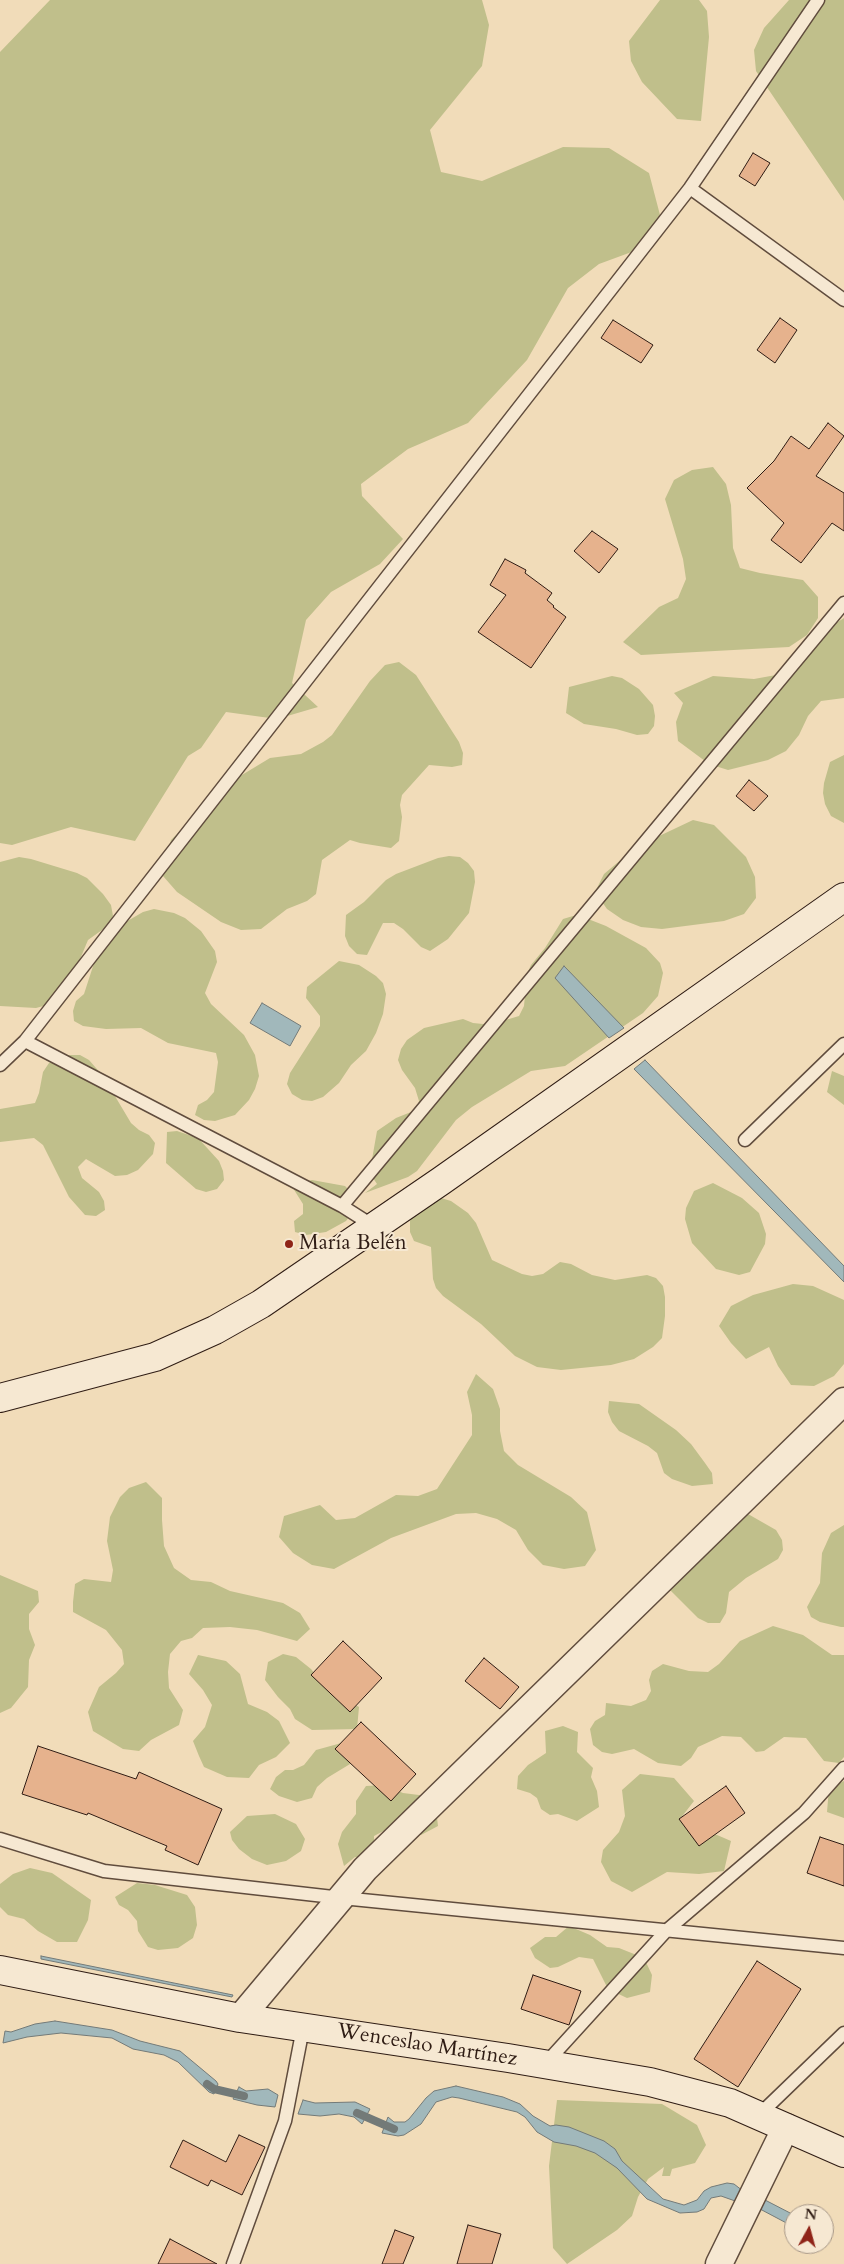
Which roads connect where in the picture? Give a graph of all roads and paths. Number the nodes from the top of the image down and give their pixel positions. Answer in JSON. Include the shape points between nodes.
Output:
{"nodes":[{"id":1,"x":818,"y":0,"type":"edge"},
{"id":2,"x":690,"y":188,"type":"junction"},
{"id":3,"x":844,"y":300,"type":"edge"},
{"id":4,"x":844,"y":603,"type":"edge"},
{"id":5,"x":844,"y":897,"type":"edge"},
{"id":6,"x":26,"y":1041,"type":"junction"},
{"id":7,"x":844,"y":1044,"type":"edge"},
{"id":8,"x":0,"y":1065,"type":"edge"},
{"id":9,"x":746,"y":1140,"type":"dead end"},
{"id":10,"x":342,"y":1206,"type":"junction"},
{"id":11,"x":375,"y":1227,"type":"junction"},
{"id":12,"x":0,"y":1398,"type":"edge"},
{"id":13,"x":844,"y":1400,"type":"edge"},
{"id":14,"x":844,"y":1768,"type":"edge"},
{"id":15,"x":0,"y":1839,"type":"edge"},
{"id":16,"x":342,"y":1898,"type":"junction"},
{"id":17,"x":666,"y":1931,"type":"junction"},
{"id":18,"x":844,"y":1948,"type":"edge"},
{"id":19,"x":0,"y":1970,"type":"edge"},
{"id":20,"x":240,"y":2018,"type":"junction"},
{"id":21,"x":303,"y":2028,"type":"junction"},
{"id":22,"x":844,"y":2032,"type":"edge"},
{"id":23,"x":546,"y":2064,"type":"junction"},
{"id":24,"x":759,"y":2115,"type":"junction"},
{"id":25,"x":786,"y":2127,"type":"junction"},
{"id":26,"x":844,"y":2153,"type":"edge"},
{"id":27,"x":234,"y":2264,"type":"edge"},
{"id":28,"x":719,"y":2264,"type":"edge"}],
"edges":[{"from":1,"to":2,"type":"lane"},
{"from":2,"to":3,"type":"lane"},
{"from":2,"to":6,"type":"lane"},
{"from":4,"to":10,"type":"lane"},
{"from":5,"to":11,"type":"street"},
{"from":6,"to":8,"type":"lane"},
{"from":6,"to":10,"type":"lane"},
{"from":7,"to":9,"type":"lane"},
{"from":10,"to":11,"type":"lane"},
{"from":11,"to":12,"type":"street","via":[[304,1277],[216,1330],[155,1357]]},
{"from":13,"to":16,"type":"street","via":[[365,1869]]},
{"from":14,"to":17,"type":"lane","via":[[804,1813]]},
{"from":15,"to":16,"type":"lane","via":[[104,1871]]},
{"from":16,"to":17,"type":"lane"},
{"from":16,"to":20,"type":"street"},
{"from":17,"to":18,"type":"lane"},
{"from":17,"to":23,"type":"lane"},
{"from":19,"to":20,"type":"street","name":"Wenceslao Martínez"},
{"from":20,"to":21,"type":"street","name":"Wenceslao Martínez"},
{"from":21,"to":23,"type":"street","name":"Wenceslao Martínez"},
{"from":21,"to":27,"type":"lane","via":[[286,2121]]},
{"from":22,"to":24,"type":"lane"},
{"from":23,"to":24,"type":"street","name":"Wenceslao Martínez","via":[[650,2082],[730,2103]]},
{"from":24,"to":25,"type":"street","name":"Wenceslao Martínez"},
{"from":25,"to":26,"type":"street","name":"Wenceslao Martínez"},
{"from":25,"to":28,"type":"street"}]}
